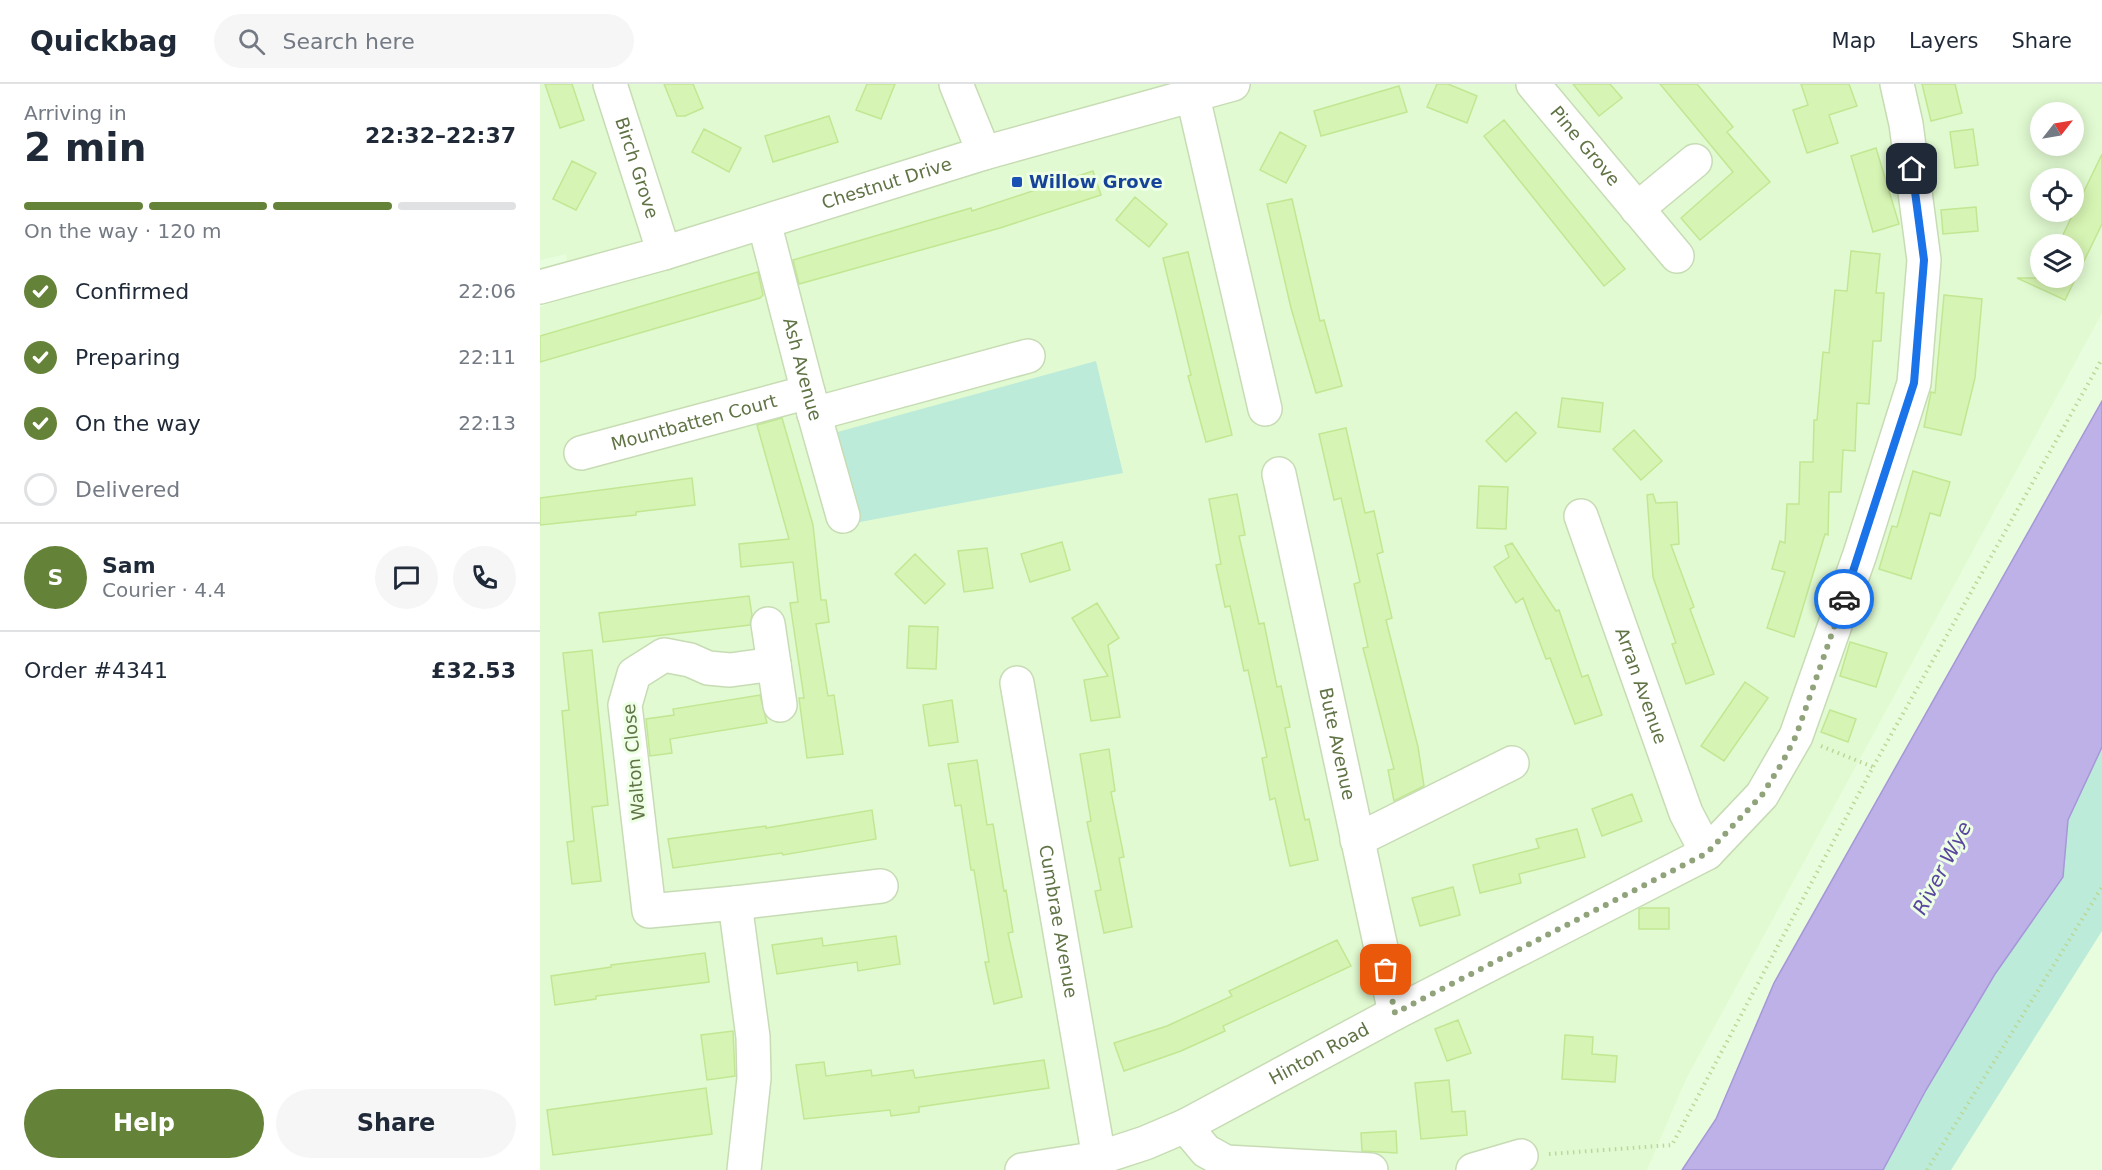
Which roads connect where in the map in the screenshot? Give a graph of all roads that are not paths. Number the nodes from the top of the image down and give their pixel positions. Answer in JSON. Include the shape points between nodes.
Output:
{"nodes":[{"id":1,"x":609,"y":84,"type":"edge"},
{"id":2,"x":956,"y":84,"type":"edge"},
{"id":3,"x":1233,"y":84,"type":"edge"},
{"id":4,"x":1533,"y":84,"type":"edge"},
{"id":5,"x":1897,"y":84,"type":"edge"},
{"id":6,"x":1193,"y":97,"type":"junction"},
{"id":7,"x":984,"y":153,"type":"junction"},
{"id":8,"x":1695,"y":161,"type":"dead end"},
{"id":9,"x":1637,"y":209,"type":"junction"},
{"id":10,"x":764,"y":222,"type":"junction"},
{"id":11,"x":664,"y":253,"type":"junction"},
{"id":12,"x":1677,"y":256,"type":"dead end"},
{"id":13,"x":540,"y":287,"type":"edge"},
{"id":14,"x":1028,"y":356,"type":"dead end"},
{"id":15,"x":811,"y":403,"type":"junction"},
{"id":16,"x":1265,"y":409,"type":"dead end"},
{"id":17,"x":581,"y":453,"type":"dead end"},
{"id":18,"x":1279,"y":474,"type":"dead end"},
{"id":19,"x":843,"y":516,"type":"dead end"},
{"id":20,"x":1581,"y":516,"type":"dead end"},
{"id":21,"x":768,"y":624,"type":"dead end"},
{"id":22,"x":774,"y":664,"type":"junction"},
{"id":23,"x":1017,"y":683,"type":"dead end"},
{"id":24,"x":780,"y":705,"type":"dead end"},
{"id":25,"x":1512,"y":763,"type":"dead end"},
{"id":26,"x":1358,"y":840,"type":"junction"},
{"id":27,"x":1707,"y":853,"type":"junction"},
{"id":28,"x":881,"y":886,"type":"dead end"},
{"id":29,"x":735,"y":903,"type":"junction"},
{"id":30,"x":1395,"y":1013,"type":"junction"},
{"id":31,"x":1185,"y":1126,"type":"junction"},
{"id":32,"x":1521,"y":1156,"type":"road end"},
{"id":33,"x":1099,"y":1158,"type":"junction"},
{"id":34,"x":1350,"y":1169,"type":"edge"},
{"id":35,"x":744,"y":1170,"type":"edge"},
{"id":36,"x":1022,"y":1170,"type":"edge"},
{"id":37,"x":1473,"y":1170,"type":"edge"}],
"edges":[{"from":1,"to":11,"type":"street","name":"Birch Grove"},
{"from":2,"to":7,"type":"street"},
{"from":3,"to":6,"type":"street","name":"Chestnut Drive"},
{"from":4,"to":9,"type":"street","name":"Pine Grove"},
{"from":5,"to":27,"type":"street","name":"Hinton Road","via":[[1924,260],[1914,383],[1796,736],[1762,795]]},
{"from":6,"to":7,"type":"street","name":"Chestnut Drive"},
{"from":6,"to":16,"type":"street"},
{"from":7,"to":10,"type":"street","name":"Chestnut Drive"},
{"from":8,"to":9,"type":"street"},
{"from":9,"to":12,"type":"street","name":"Pine Grove"},
{"from":10,"to":11,"type":"street","name":"Chestnut Drive"},
{"from":10,"to":15,"type":"street","name":"Ash Avenue"},
{"from":11,"to":13,"type":"street","name":"Chestnut Drive"},
{"from":14,"to":15,"type":"street","name":"Mountbatten Court"},
{"from":15,"to":17,"type":"street","name":"Mountbatten Court"},
{"from":15,"to":19,"type":"street","name":"Ash Avenue"},
{"from":18,"to":26,"type":"street","name":"Bute Avenue"},
{"from":20,"to":27,"type":"street","name":"Arran Avenue","via":[[1686,813]]},
{"from":21,"to":22,"type":"street"},
{"from":22,"to":24,"type":"street"},
{"from":22,"to":29,"type":"street","name":"Walton Close","via":[[730,670],[664,656],[634,674],[625,705],[649,911]]},
{"from":23,"to":33,"type":"street","name":"Cumbrae Avenue"},
{"from":25,"to":26,"type":"street"},
{"from":26,"to":30,"type":"street","name":"Bute Avenue"},
{"from":27,"to":30,"type":"street","name":"Hinton Road"},
{"from":28,"to":29,"type":"street","name":"Walton Close"},
{"from":29,"to":35,"type":"street","via":[[753,1037],[754,1078]]},
{"from":30,"to":31,"type":"street","name":"Hinton Road"},
{"from":31,"to":33,"type":"street","name":"Hinton Road"},
{"from":31,"to":34,"type":"street","via":[[1206,1150],[1226,1162]]},
{"from":32,"to":37,"type":"street"},
{"from":33,"to":36,"type":"street","name":"Hinton Road"}]}
